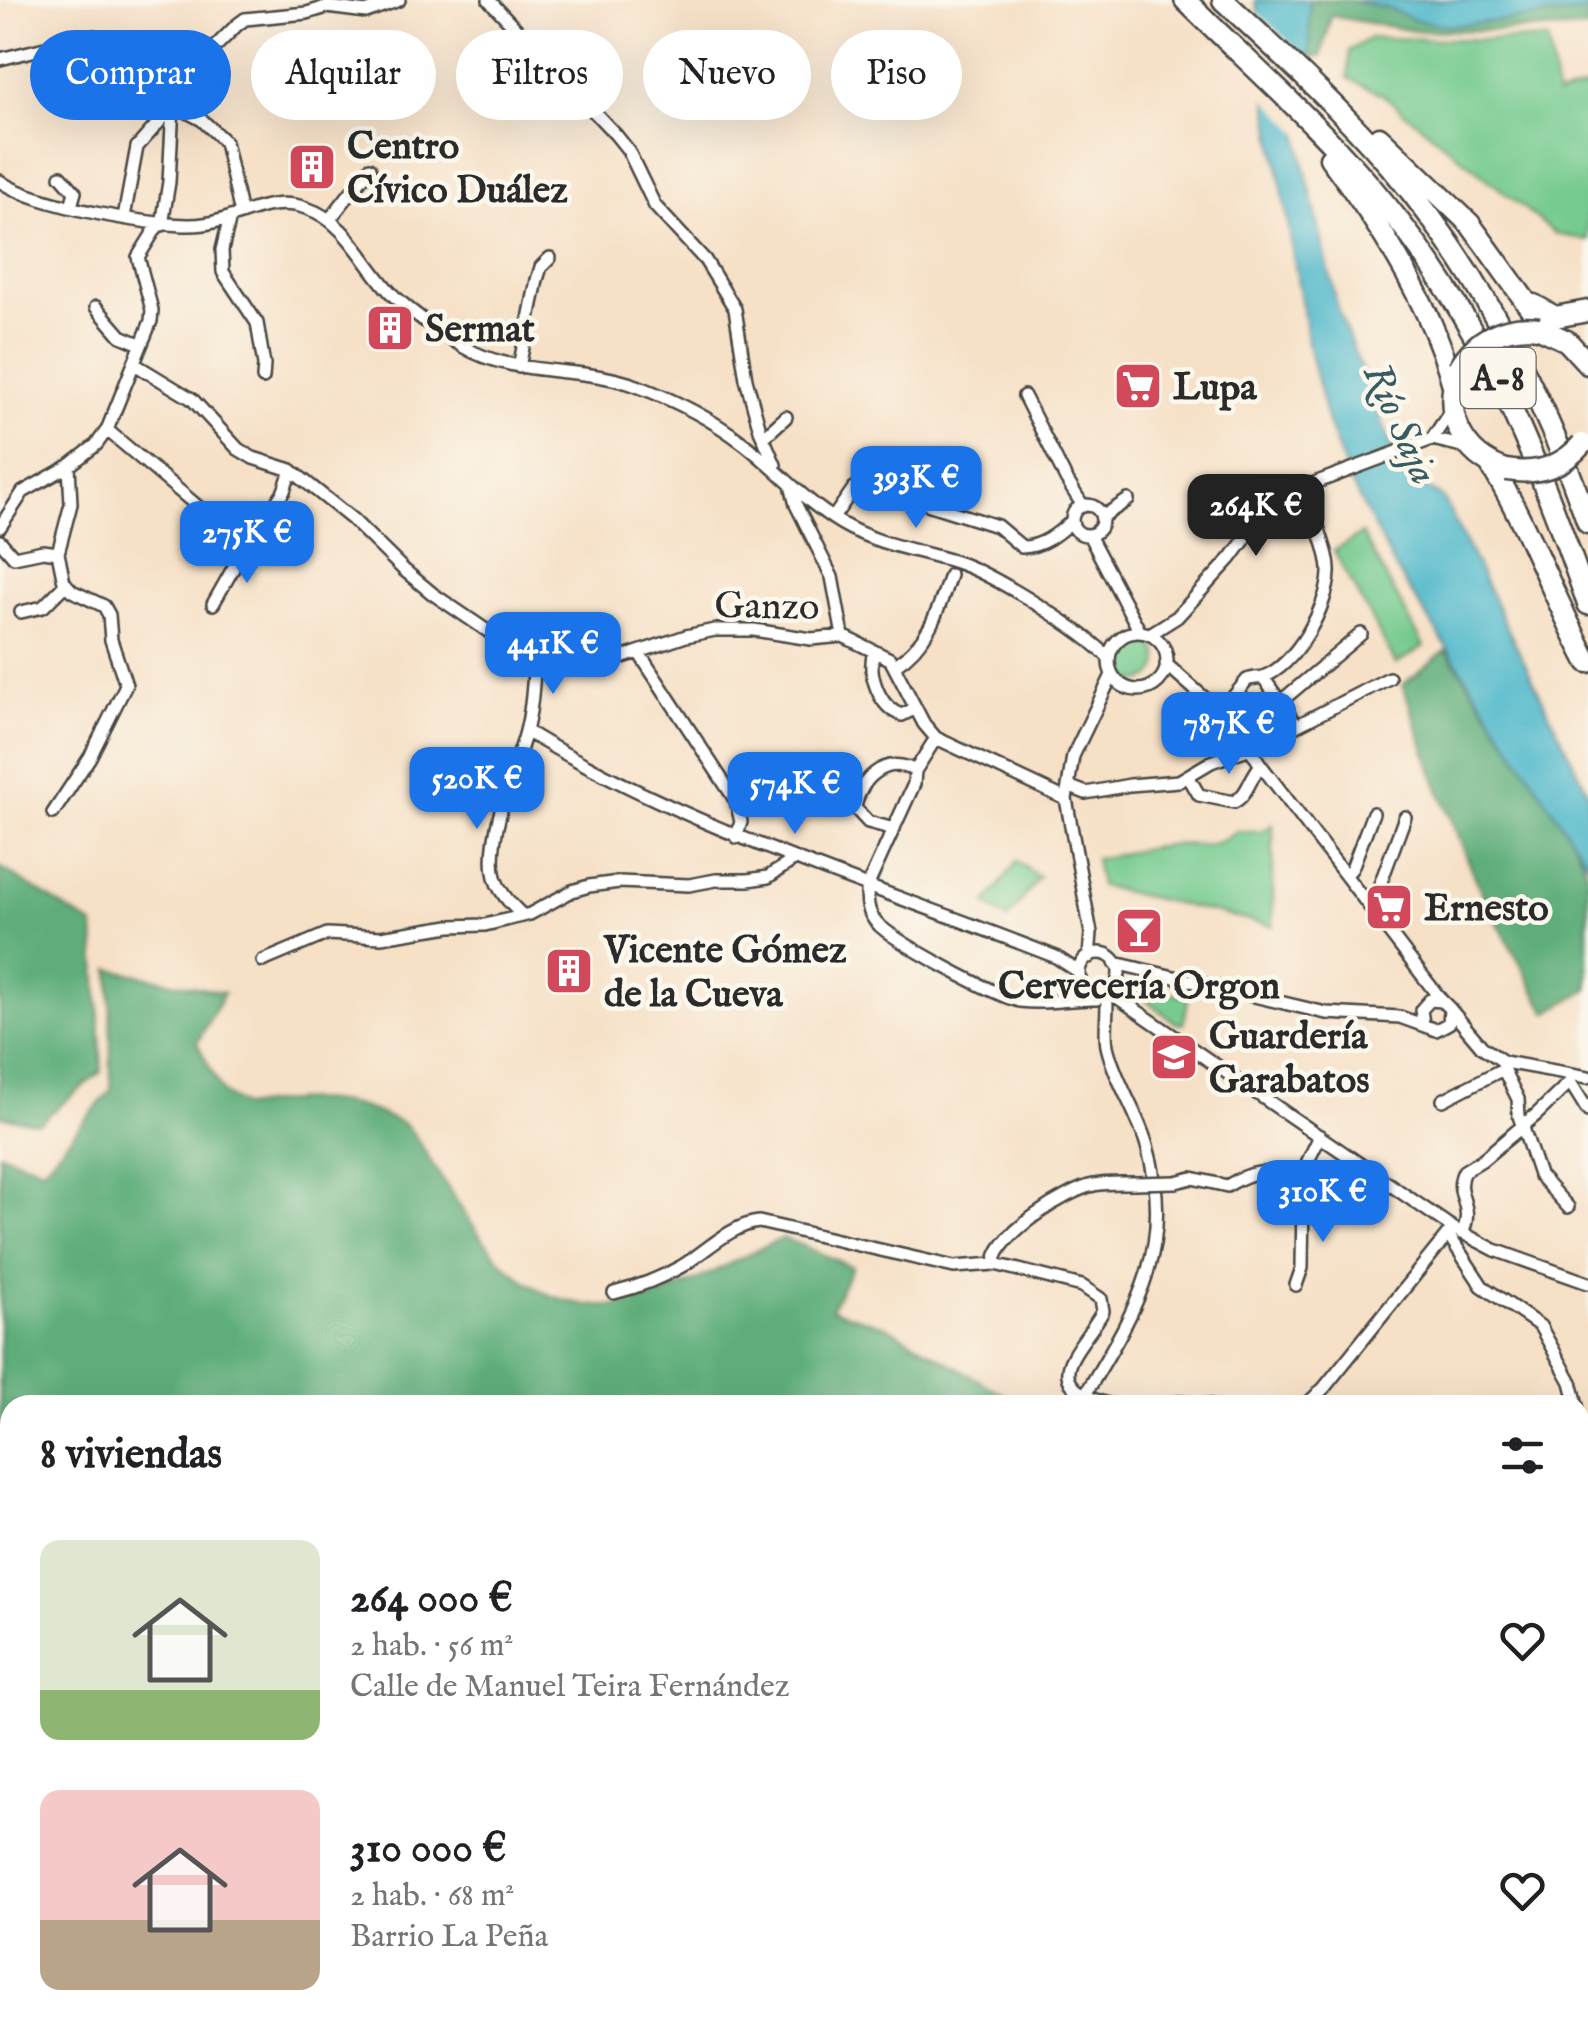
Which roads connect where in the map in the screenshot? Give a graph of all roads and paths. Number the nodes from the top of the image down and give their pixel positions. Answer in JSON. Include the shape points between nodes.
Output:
{"nodes":[{"id":1,"x":399,"y":0,"type":"edge"},
{"id":2,"x":488,"y":0,"type":"edge"},
{"id":3,"x":1186,"y":0,"type":"edge"},
{"id":4,"x":1231,"y":7,"type":"edge"},
{"id":5,"x":231,"y":32,"type":"edge"},
{"id":6,"x":30,"y":52,"type":"edge"},
{"id":7,"x":0,"y":59,"type":"edge"},
{"id":8,"x":160,"y":120,"type":"edge"},
{"id":9,"x":172,"y":120,"type":"edge"},
{"id":10,"x":202,"y":120,"type":"edge"},
{"id":11,"x":1362,"y":129,"type":"junction"},
{"id":12,"x":370,"y":168,"type":"dead end"},
{"id":13,"x":61,"y":176,"type":"dead end"},
{"id":14,"x":1357,"y":182,"type":"junction"},
{"id":15,"x":2,"y":185,"type":"edge"},
{"id":16,"x":71,"y":206,"type":"junction"},
{"id":17,"x":236,"y":215,"type":"junction"},
{"id":18,"x":124,"y":218,"type":"junction"},
{"id":19,"x":330,"y":219,"type":"junction"},
{"id":20,"x":1470,"y":224,"type":"junction"},
{"id":21,"x":160,"y":225,"type":"junction"},
{"id":22,"x":550,"y":258,"type":"dead end"},
{"id":23,"x":96,"y":306,"type":"dead end"},
{"id":24,"x":1588,"y":312,"type":"edge"},
{"id":25,"x":1546,"y":330,"type":"junction"},
{"id":26,"x":140,"y":344,"type":"junction"},
{"id":27,"x":1588,"y":364,"type":"edge"},
{"id":28,"x":136,"y":365,"type":"junction"},
{"id":29,"x":519,"y":366,"type":"junction"},
{"id":30,"x":1456,"y":376,"type":"junction"},
{"id":31,"x":263,"y":378,"type":"dead end"},
{"id":32,"x":1024,"y":396,"type":"dead end"},
{"id":33,"x":1452,"y":409,"type":"junction"},
{"id":34,"x":786,"y":417,"type":"dead end"},
{"id":35,"x":107,"y":430,"type":"junction"},
{"id":36,"x":761,"y":434,"type":"junction"},
{"id":37,"x":1432,"y":438,"type":"junction"},
{"id":38,"x":1585,"y":440,"type":"edge"},
{"id":39,"x":741,"y":441,"type":"junction"},
{"id":40,"x":1470,"y":448,"type":"junction"},
{"id":41,"x":70,"y":466,"type":"junction"},
{"id":42,"x":1499,"y":467,"type":"junction"},
{"id":43,"x":291,"y":470,"type":"junction"},
{"id":44,"x":780,"y":474,"type":"junction"},
{"id":45,"x":791,"y":485,"type":"junction"},
{"id":46,"x":1125,"y":501,"type":"dead end"},
{"id":47,"x":833,"y":518,"type":"junction"},
{"id":48,"x":1316,"y":519,"type":"dead end"},
{"id":49,"x":1086,"y":520,"type":"junction"},
{"id":50,"x":1588,"y":523,"type":"edge"},
{"id":51,"x":0,"y":527,"type":"edge"},
{"id":52,"x":0,"y":541,"type":"edge"},
{"id":53,"x":246,"y":547,"type":"junction"},
{"id":54,"x":58,"y":553,"type":"junction"},
{"id":55,"x":950,"y":575,"type":"dead end"},
{"id":56,"x":66,"y":584,"type":"junction"},
{"id":57,"x":214,"y":604,"type":"dead end"},
{"id":58,"x":1588,"y":604,"type":"edge"},
{"id":59,"x":1125,"y":607,"type":"junction"},
{"id":60,"x":21,"y":612,"type":"dead end"},
{"id":61,"x":1177,"y":617,"type":"junction"},
{"id":62,"x":1082,"y":633,"type":"junction"},
{"id":63,"x":1145,"y":633,"type":"junction"},
{"id":64,"x":1360,"y":634,"type":"dead end"},
{"id":65,"x":842,"y":636,"type":"junction"},
{"id":66,"x":1120,"y":638,"type":"junction"},
{"id":67,"x":1162,"y":644,"type":"junction"},
{"id":68,"x":639,"y":652,"type":"junction"},
{"id":69,"x":874,"y":652,"type":"junction"},
{"id":70,"x":536,"y":658,"type":"junction"},
{"id":71,"x":1109,"y":658,"type":"junction"},
{"id":72,"x":1588,"y":662,"type":"edge"},
{"id":73,"x":1166,"y":664,"type":"junction"},
{"id":74,"x":894,"y":666,"type":"junction"},
{"id":75,"x":1112,"y":674,"type":"junction"},
{"id":76,"x":1262,"y":676,"type":"junction"},
{"id":77,"x":1160,"y":678,"type":"junction"},
{"id":78,"x":1389,"y":678,"type":"dead end"},
{"id":79,"x":1129,"y":688,"type":"junction"},
{"id":80,"x":1191,"y":688,"type":"junction"},
{"id":81,"x":1280,"y":702,"type":"junction"},
{"id":82,"x":1098,"y":705,"type":"junction"},
{"id":83,"x":916,"y":708,"type":"junction"},
{"id":84,"x":1255,"y":724,"type":"junction"},
{"id":85,"x":1296,"y":725,"type":"junction"},
{"id":86,"x":526,"y":731,"type":"junction"},
{"id":87,"x":1242,"y":734,"type":"junction"},
{"id":88,"x":936,"y":738,"type":"junction"},
{"id":89,"x":1227,"y":756,"type":"junction"},
{"id":90,"x":1253,"y":759,"type":"junction"},
{"id":91,"x":915,"y":771,"type":"junction"},
{"id":92,"x":1188,"y":776,"type":"junction"},
{"id":93,"x":1068,"y":786,"type":"junction"},
{"id":94,"x":1048,"y":789,"type":"junction"},
{"id":95,"x":53,"y":813,"type":"dead end"},
{"id":96,"x":1373,"y":813,"type":"dead end"},
{"id":97,"x":1405,"y":817,"type":"dead end"},
{"id":98,"x":894,"y":828,"type":"junction"},
{"id":99,"x":736,"y":837,"type":"junction"},
{"id":100,"x":795,"y":859,"type":"junction"},
{"id":101,"x":1346,"y":875,"type":"junction"},
{"id":102,"x":867,"y":887,"type":"junction"},
{"id":103,"x":1368,"y":903,"type":"junction"},
{"id":104,"x":523,"y":916,"type":"junction"},
{"id":105,"x":264,"y":961,"type":"dead end"},
{"id":106,"x":1088,"y":961,"type":"junction"},
{"id":107,"x":1428,"y":981,"type":"junction"},
{"id":108,"x":1108,"y":985,"type":"junction"},
{"id":109,"x":1128,"y":1005,"type":"junction"},
{"id":110,"x":1446,"y":1005,"type":"junction"},
{"id":111,"x":1423,"y":1012,"type":"junction"},
{"id":112,"x":1144,"y":1014,"type":"junction"},
{"id":113,"x":1106,"y":1020,"type":"junction"},
{"id":114,"x":1444,"y":1028,"type":"junction"},
{"id":115,"x":1469,"y":1034,"type":"junction"},
{"id":116,"x":1504,"y":1066,"type":"junction"},
{"id":117,"x":1588,"y":1077,"type":"edge"},
{"id":118,"x":1571,"y":1078,"type":"junction"},
{"id":119,"x":1443,"y":1100,"type":"dead end"},
{"id":120,"x":1588,"y":1111,"type":"edge"},
{"id":121,"x":1522,"y":1125,"type":"junction"},
{"id":122,"x":1320,"y":1136,"type":"junction"},
{"id":123,"x":1302,"y":1196,"type":"junction"},
{"id":124,"x":1568,"y":1206,"type":"dead end"},
{"id":125,"x":1454,"y":1232,"type":"junction"},
{"id":126,"x":995,"y":1264,"type":"junction"},
{"id":127,"x":1588,"y":1283,"type":"edge"},
{"id":128,"x":1296,"y":1285,"type":"dead end"},
{"id":129,"x":614,"y":1293,"type":"dead end"},
{"id":130,"x":1079,"y":1395,"type":"edge"},
{"id":131,"x":1085,"y":1395,"type":"edge"},
{"id":132,"x":1317,"y":1395,"type":"edge"},
{"id":133,"x":1574,"y":1395,"type":"edge"}],
"edges":[{"from":1,"to":5,"type":"street","via":[[366,12],[326,7],[245,19]]},
{"from":2,"to":36,"type":"street","name":"Ganzo","via":[[616,135],[655,206],[688,238],[735,308]]},
{"from":3,"to":14,"type":"highway","number":"A-8"},
{"from":4,"to":11,"type":"highway","number":"A-8"},
{"from":6,"to":7,"type":"street"},
{"from":8,"to":18,"type":"street","via":[[137,147]]},
{"from":9,"to":21,"type":"street"},
{"from":10,"to":17,"type":"street","via":[[225,142]]},
{"from":11,"to":20,"type":"highway"},
{"from":11,"to":50,"type":"highway","number":"A-8","via":[[1489,306],[1544,412]]},
{"from":12,"to":19,"type":"street"},
{"from":13,"to":16,"type":"street","via":[[74,188]]},
{"from":14,"to":30,"type":"highway"},
{"from":14,"to":58,"type":"highway","number":"A-8","via":[[1418,247],[1496,373],[1539,466]]},
{"from":15,"to":16,"type":"street"},
{"from":16,"to":18,"type":"street"},
{"from":17,"to":19,"type":"street","via":[[284,203]]},
{"from":17,"to":21,"type":"street","via":[[195,226]]},
{"from":17,"to":31,"type":"street","via":[[222,250],[223,272],[257,323]]},
{"from":18,"to":21,"type":"street"},
{"from":19,"to":29,"type":"street","name":"Ganzo","via":[[396,297],[462,346]]},
{"from":20,"to":24,"type":"highway","via":[[1540,311],[1560,317]]},
{"from":20,"to":25,"type":"highway"},
{"from":21,"to":26,"type":"street","via":[[138,257],[152,310]]},
{"from":22,"to":29,"type":"street","via":[[537,280]]},
{"from":23,"to":26,"type":"street","via":[[121,336]]},
{"from":24,"to":25,"type":"highway"},
{"from":25,"to":27,"type":"highway"},
{"from":25,"to":30,"type":"highway","bridge":true,"via":[[1492,334],[1471,350]]},
{"from":26,"to":28,"type":"street"},
{"from":28,"to":35,"type":"street"},
{"from":28,"to":43,"type":"street","name":"Ganzo","via":[[192,399],[238,448]]},
{"from":29,"to":39,"type":"street","name":"Ganzo","via":[[622,381],[664,396]]},
{"from":30,"to":33,"type":"highway"},
{"from":32,"to":49,"type":"street"},
{"from":33,"to":37,"type":"street"},
{"from":33,"to":40,"type":"highway"},
{"from":34,"to":36,"type":"street"},
{"from":35,"to":41,"type":"street"},
{"from":35,"to":53,"type":"street"},
{"from":36,"to":39,"type":"street"},
{"from":36,"to":44,"type":"street","name":"Ganzo"},
{"from":37,"to":40,"type":"street"},
{"from":37,"to":61,"type":"street","via":[[1277,501]]},
{"from":38,"to":42,"type":"highway","bridge":true,"via":[[1553,467]]},
{"from":39,"to":44,"type":"street","name":"Ganzo"},
{"from":40,"to":42,"type":"highway"},
{"from":41,"to":51,"type":"street","via":[[23,492]]},
{"from":41,"to":54,"type":"street","via":[[71,504]]},
{"from":42,"to":72,"type":"highway"},
{"from":43,"to":53,"type":"street"},
{"from":43,"to":70,"type":"street","name":"Ganzo","via":[[404,570]]},
{"from":44,"to":45,"type":"street","name":"Ganzo"},
{"from":45,"to":47,"type":"street","name":"Ganzo"},
{"from":45,"to":65,"type":"street","name":"Ganzo","via":[[832,577]]},
{"from":46,"to":49,"type":"street"},
{"from":47,"to":49,"type":"street","via":[[868,480],[997,526],[1022,546]]},
{"from":47,"to":62,"type":"street","name":"Ganzo","via":[[872,538],[975,570]]},
{"from":48,"to":76,"type":"street","via":[[1330,570],[1325,601],[1296,648]]},
{"from":49,"to":59,"type":"street"},
{"from":52,"to":54,"type":"street","via":[[14,557]]},
{"from":53,"to":57,"type":"street"},
{"from":54,"to":56,"type":"street"},
{"from":55,"to":74,"type":"street","via":[[930,629]]},
{"from":56,"to":60,"type":"street","via":[[43,606]]},
{"from":56,"to":95,"type":"street","via":[[104,606],[126,686]]},
{"from":59,"to":63,"type":"street"},
{"from":59,"to":66,"type":"street"},
{"from":61,"to":63,"type":"street"},
{"from":61,"to":67,"type":"street"},
{"from":62,"to":66,"type":"street","name":"Ganzo"},
{"from":62,"to":71,"type":"street","name":"Ganzo"},
{"from":63,"to":66,"type":"street"},
{"from":63,"to":67,"type":"street"},
{"from":64,"to":81,"type":"street"},
{"from":65,"to":68,"type":"street","name":"Ganzo","via":[[715,630]]},
{"from":65,"to":69,"type":"street"},
{"from":66,"to":71,"type":"street"},
{"from":67,"to":73,"type":"street"},
{"from":68,"to":70,"type":"street","name":"Ganzo","via":[[594,666]]},
{"from":68,"to":99,"type":"street","via":[[736,801]]},
{"from":69,"to":74,"type":"street"},
{"from":69,"to":83,"type":"street","via":[[870,674],[889,709],[902,715]]},
{"from":70,"to":86,"type":"street"},
{"from":71,"to":75,"type":"street"},
{"from":73,"to":77,"type":"street"},
{"from":73,"to":80,"type":"street"},
{"from":74,"to":83,"type":"street"},
{"from":75,"to":79,"type":"street"},
{"from":75,"to":82,"type":"street"},
{"from":76,"to":81,"type":"street"},
{"from":76,"to":84,"type":"street","via":[[1247,680],[1230,702]]},
{"from":77,"to":79,"type":"street","via":[[1144,689]]},
{"from":77,"to":80,"type":"street"},
{"from":78,"to":85,"type":"street"},
{"from":79,"to":82,"type":"street"},
{"from":80,"to":87,"type":"street"},
{"from":81,"to":84,"type":"street"},
{"from":81,"to":85,"type":"street"},
{"from":82,"to":93,"type":"street","via":[[1082,732]]},
{"from":83,"to":88,"type":"street"},
{"from":84,"to":87,"type":"street"},
{"from":85,"to":90,"type":"street"},
{"from":86,"to":99,"type":"street","via":[[631,790]]},
{"from":86,"to":104,"type":"street","via":[[493,860],[502,893]]},
{"from":87,"to":89,"type":"street"},
{"from":87,"to":90,"type":"street"},
{"from":88,"to":91,"type":"street"},
{"from":88,"to":94,"type":"street"},
{"from":89,"to":90,"type":"street"},
{"from":89,"to":92,"type":"street"},
{"from":90,"to":92,"type":"street","via":[[1253,774],[1234,802],[1199,796]]},
{"from":90,"to":101,"type":"street"},
{"from":91,"to":98,"type":"street"},
{"from":91,"to":98,"type":"street","via":[[900,764],[886,768],[868,778],[858,795],[855,808],[863,820]]},
{"from":92,"to":93,"type":"street","via":[[1086,792]]},
{"from":93,"to":94,"type":"street"},
{"from":93,"to":94,"type":"street"},
{"from":93,"to":106,"type":"street","via":[[1091,936]]},
{"from":96,"to":101,"type":"street"},
{"from":97,"to":103,"type":"street"},
{"from":98,"to":102,"type":"street"},
{"from":99,"to":100,"type":"street"},
{"from":100,"to":102,"type":"street"},
{"from":100,"to":104,"type":"street","via":[[768,877],[748,880],[589,886]]},
{"from":101,"to":103,"type":"street"},
{"from":102,"to":106,"type":"street","via":[[1056,957]]},
{"from":102,"to":108,"type":"street","via":[[867,905],[879,926],[1006,997],[1050,1003]]},
{"from":103,"to":107,"type":"street"},
{"from":104,"to":105,"type":"street","via":[[381,936],[327,934]]},
{"from":106,"to":108,"type":"street"},
{"from":106,"to":108,"type":"street","via":[[1085,987]]},
{"from":107,"to":110,"type":"street"},
{"from":107,"to":111,"type":"street"},
{"from":108,"to":109,"type":"street"},
{"from":108,"to":111,"type":"street","via":[[1135,968],[1326,1013]]},
{"from":108,"to":112,"type":"street"},
{"from":108,"to":113,"type":"street"},
{"from":109,"to":112,"type":"street"},
{"from":109,"to":113,"type":"street"},
{"from":110,"to":111,"type":"street","via":[[1430,1000]]},
{"from":110,"to":114,"type":"street"},
{"from":110,"to":115,"type":"street"},
{"from":111,"to":114,"type":"street","via":[[1428,1028]]},
{"from":112,"to":122,"type":"street"},
{"from":113,"to":131,"type":"street","via":[[1110,1055],[1153,1170],[1155,1222],[1142,1294]]},
{"from":114,"to":115,"type":"street"},
{"from":115,"to":116,"type":"street"},
{"from":116,"to":118,"type":"street"},
{"from":116,"to":119,"type":"street"},
{"from":116,"to":121,"type":"street"},
{"from":117,"to":118,"type":"street"},
{"from":118,"to":120,"type":"street"},
{"from":118,"to":121,"type":"street"},
{"from":121,"to":124,"type":"street","via":[[1539,1175]]},
{"from":121,"to":125,"type":"street","via":[[1460,1177],[1469,1216]]},
{"from":122,"to":123,"type":"street"},
{"from":122,"to":125,"type":"street"},
{"from":123,"to":126,"type":"street","bridge":true,"via":[[1292,1196],[1274,1174],[1262,1171],[1227,1186],[1192,1178],[1090,1185],[1022,1224],[997,1250]]},
{"from":123,"to":128,"type":"street"},
{"from":125,"to":127,"type":"street"},
{"from":125,"to":132,"type":"street"},
{"from":125,"to":133,"type":"street","via":[[1482,1286],[1540,1326]]},
{"from":126,"to":129,"type":"street","via":[[954,1266],[760,1222],[736,1229],[680,1268]]},
{"from":126,"to":130,"type":"street","via":[[1082,1286],[1101,1299],[1103,1311],[1067,1364]]}]}
